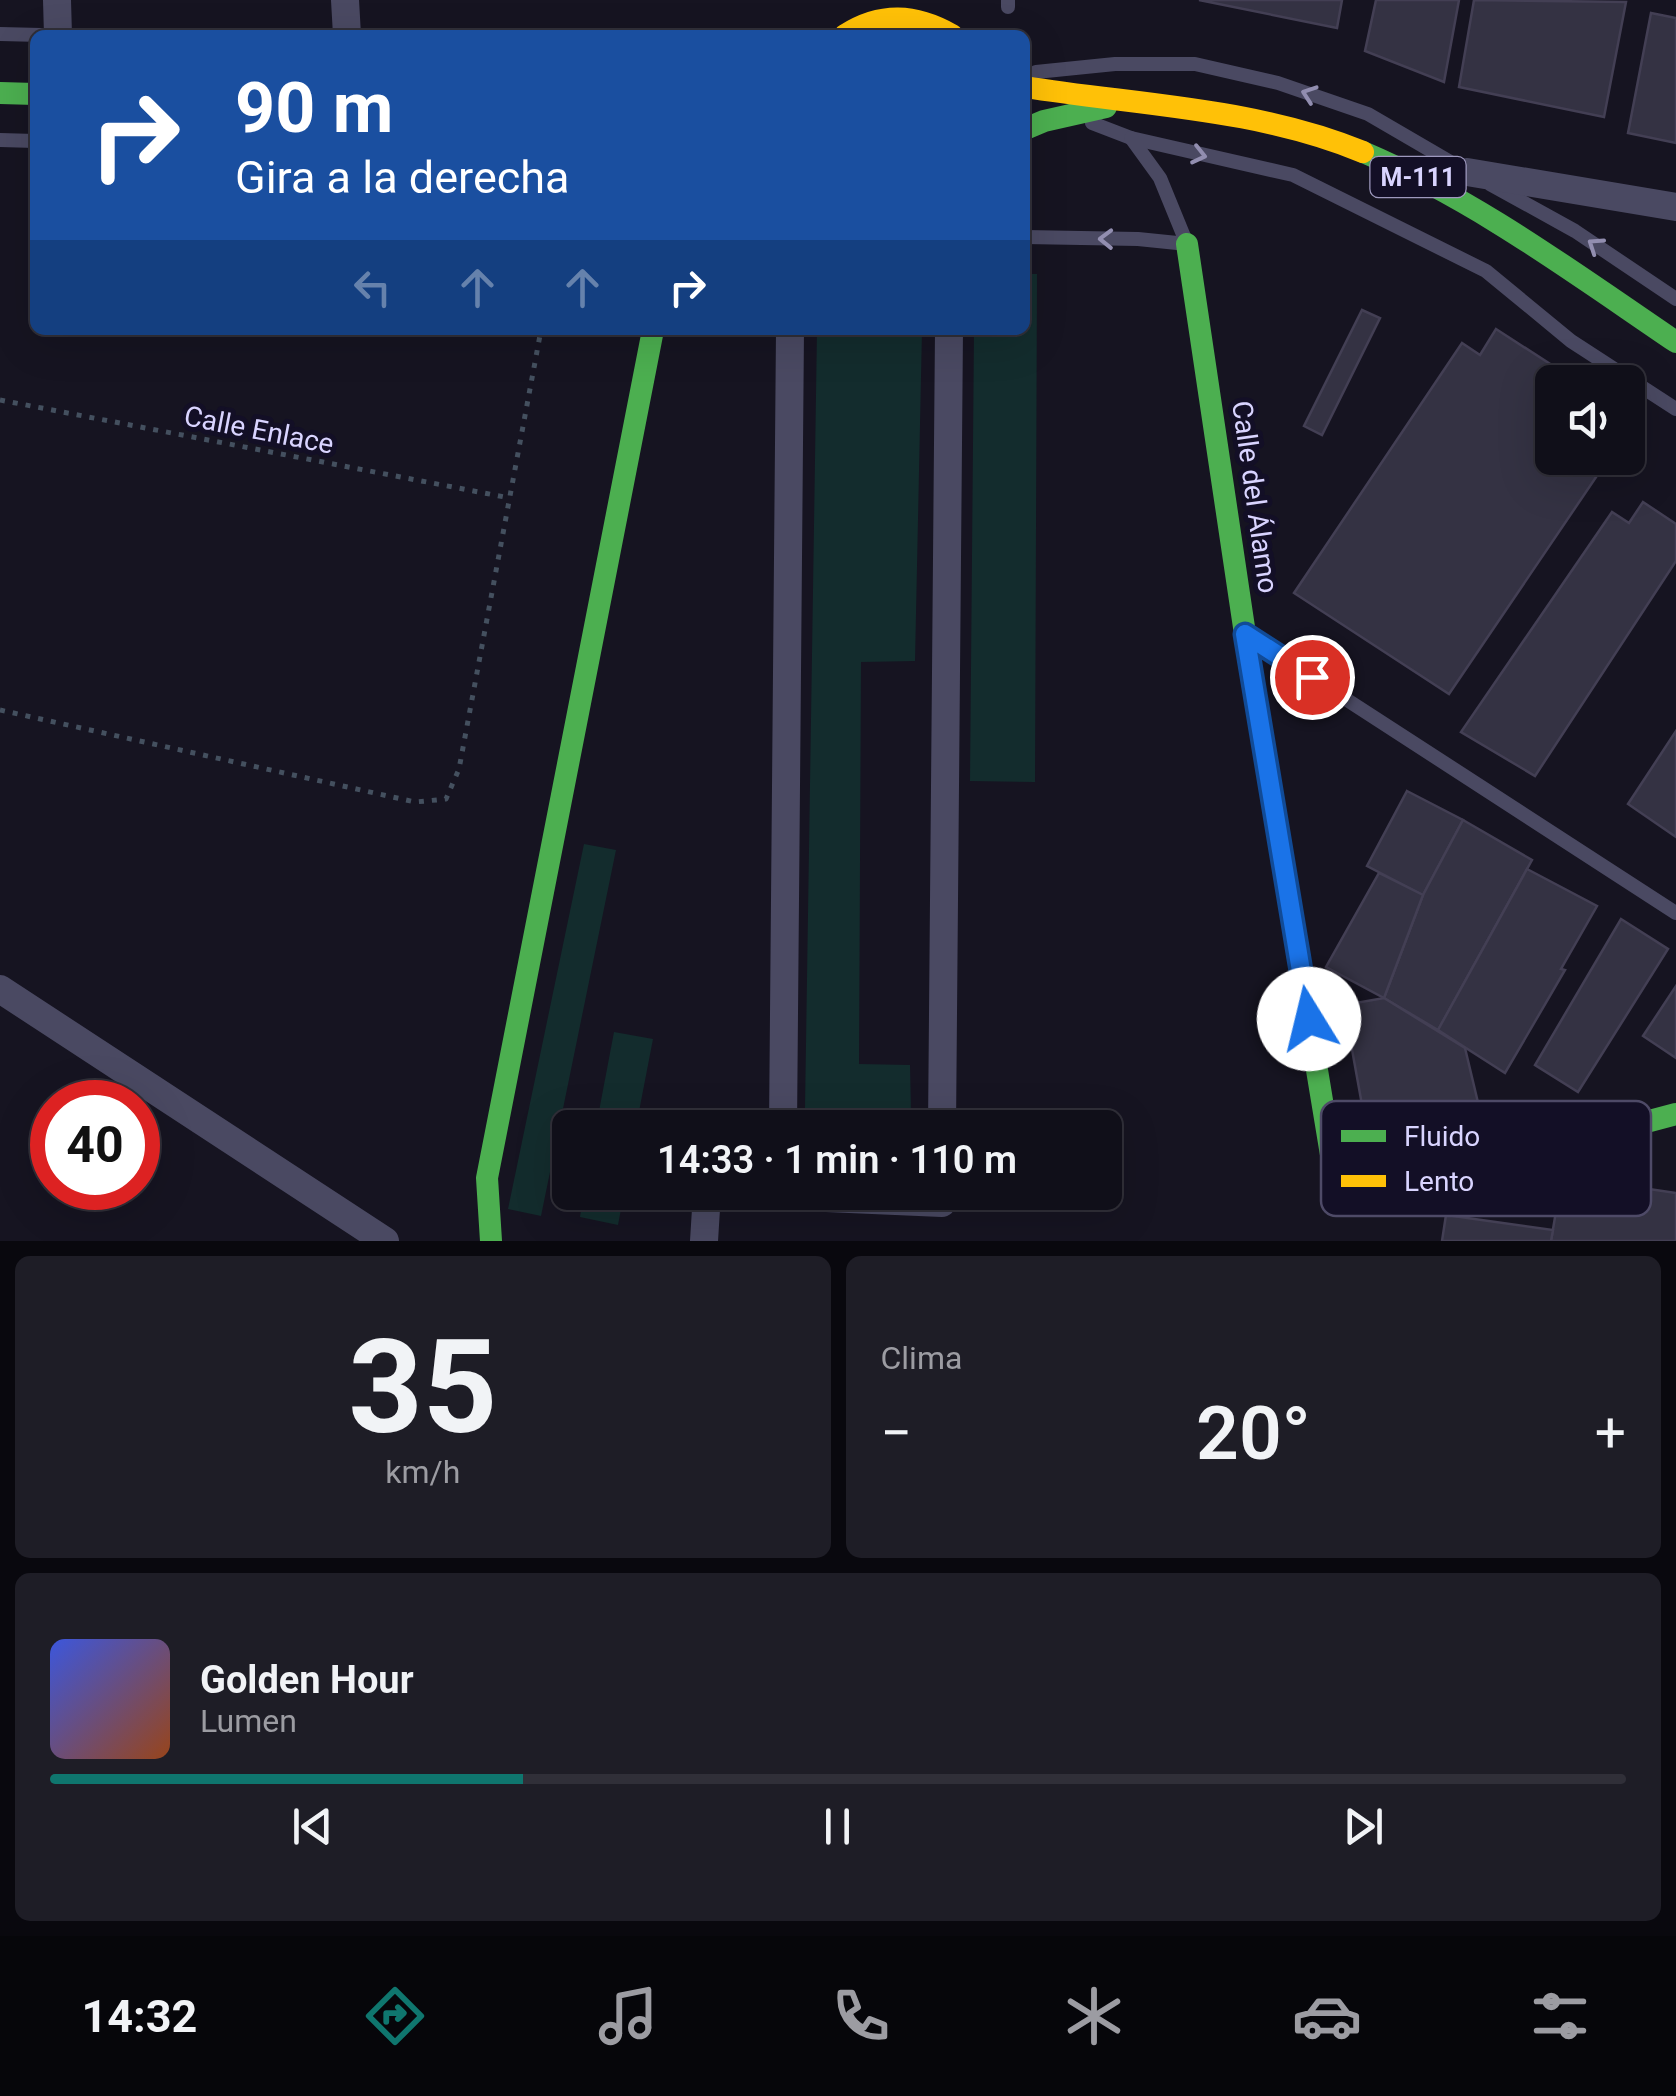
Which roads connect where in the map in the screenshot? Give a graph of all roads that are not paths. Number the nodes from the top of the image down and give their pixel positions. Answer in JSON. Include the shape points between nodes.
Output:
{"nodes":[{"id":1,"x":57,"y":0,"type":"edge"},
{"id":2,"x":345,"y":0,"type":"edge"},
{"id":3,"x":904,"y":8,"type":"edge"},
{"id":4,"x":58,"y":30,"type":"edge"},
{"id":5,"x":347,"y":30,"type":"edge"},
{"id":6,"x":853,"y":30,"type":"edge"},
{"id":7,"x":944,"y":30,"type":"edge"},
{"id":8,"x":0,"y":34,"type":"edge"},
{"id":9,"x":30,"y":35,"type":"edge"},
{"id":10,"x":1030,"y":70,"type":"edge"},
{"id":11,"x":1030,"y":88,"type":"edge"},
{"id":12,"x":0,"y":94,"type":"edge"},
{"id":13,"x":30,"y":94,"type":"edge"},
{"id":14,"x":1123,"y":102,"type":"junction"},
{"id":15,"x":1072,"y":116,"type":"junction"},
{"id":16,"x":1030,"y":127,"type":"edge"},
{"id":17,"x":1131,"y":138,"type":"junction"},
{"id":18,"x":0,"y":140,"type":"edge"},
{"id":19,"x":30,"y":142,"type":"edge"},
{"id":20,"x":1467,"y":172,"type":"junction"},
{"id":21,"x":1676,"y":207,"type":"edge"},
{"id":22,"x":1030,"y":238,"type":"edge"},
{"id":23,"x":1188,"y":244,"type":"junction"},
{"id":24,"x":1676,"y":299,"type":"edge"},
{"id":25,"x":652,"y":335,"type":"edge"},
{"id":26,"x":790,"y":335,"type":"edge"},
{"id":27,"x":949,"y":335,"type":"edge"},
{"id":28,"x":1676,"y":342,"type":"edge"},
{"id":29,"x":1676,"y":409,"type":"edge"},
{"id":30,"x":1245,"y":634,"type":"junction"},
{"id":31,"x":1676,"y":913,"type":"edge"},
{"id":32,"x":0,"y":989,"type":"edge"},
{"id":33,"x":1322,"y":1101,"type":"edge"},
{"id":34,"x":783,"y":1110,"type":"edge"},
{"id":35,"x":942,"y":1110,"type":"edge"},
{"id":36,"x":1676,"y":1114,"type":"edge"},
{"id":37,"x":1651,"y":1121,"type":"edge"},
{"id":38,"x":706,"y":1210,"type":"edge"},
{"id":39,"x":385,"y":1241,"type":"edge"},
{"id":40,"x":491,"y":1241,"type":"edge"},
{"id":41,"x":704,"y":1241,"type":"edge"}],
"edges":[{"from":1,"to":4,"type":"street"},
{"from":2,"to":5,"type":"street"},
{"from":3,"to":6,"type":"street"},
{"from":3,"to":7,"type":"street"},
{"from":8,"to":9,"type":"lane"},
{"from":20,"to":10,"type":"lane","one_way":true,"via":[[1368,114],[1278,83],[1195,64]]},
{"from":11,"to":14,"type":"street","number":"M-111"},
{"from":12,"to":13,"type":"street"},
{"from":14,"to":15,"type":"street","number":"M-111"},
{"from":14,"to":28,"type":"street","number":"M-111","via":[[1231,114],[1356,149],[1473,208]]},
{"from":15,"to":16,"type":"street","number":"M-111"},
{"from":15,"to":17,"type":"lane"},
{"from":17,"to":23,"type":"lane","via":[[1160,178]]},
{"from":17,"to":29,"type":"lane","one_way":true,"via":[[1293,175],[1486,271],[1572,340]]},
{"from":18,"to":19,"type":"lane"},
{"from":20,"to":21,"type":"street"},
{"from":24,"to":20,"type":"lane","one_way":true,"via":[[1575,231]]},
{"from":23,"to":22,"type":"lane","one_way":true},
{"from":23,"to":30,"type":"street","name":"Calle del Álamo"},
{"from":25,"to":40,"type":"street","via":[[487,1178]]},
{"from":26,"to":34,"type":"street"},
{"from":27,"to":35,"type":"street"},
{"from":30,"to":31,"type":"lane"},
{"from":30,"to":33,"type":"street","name":"Calle del Álamo"},
{"from":32,"to":39,"type":"street"},
{"from":36,"to":37,"type":"street","name":"Calle del Álamo"},
{"from":38,"to":41,"type":"street"}]}
